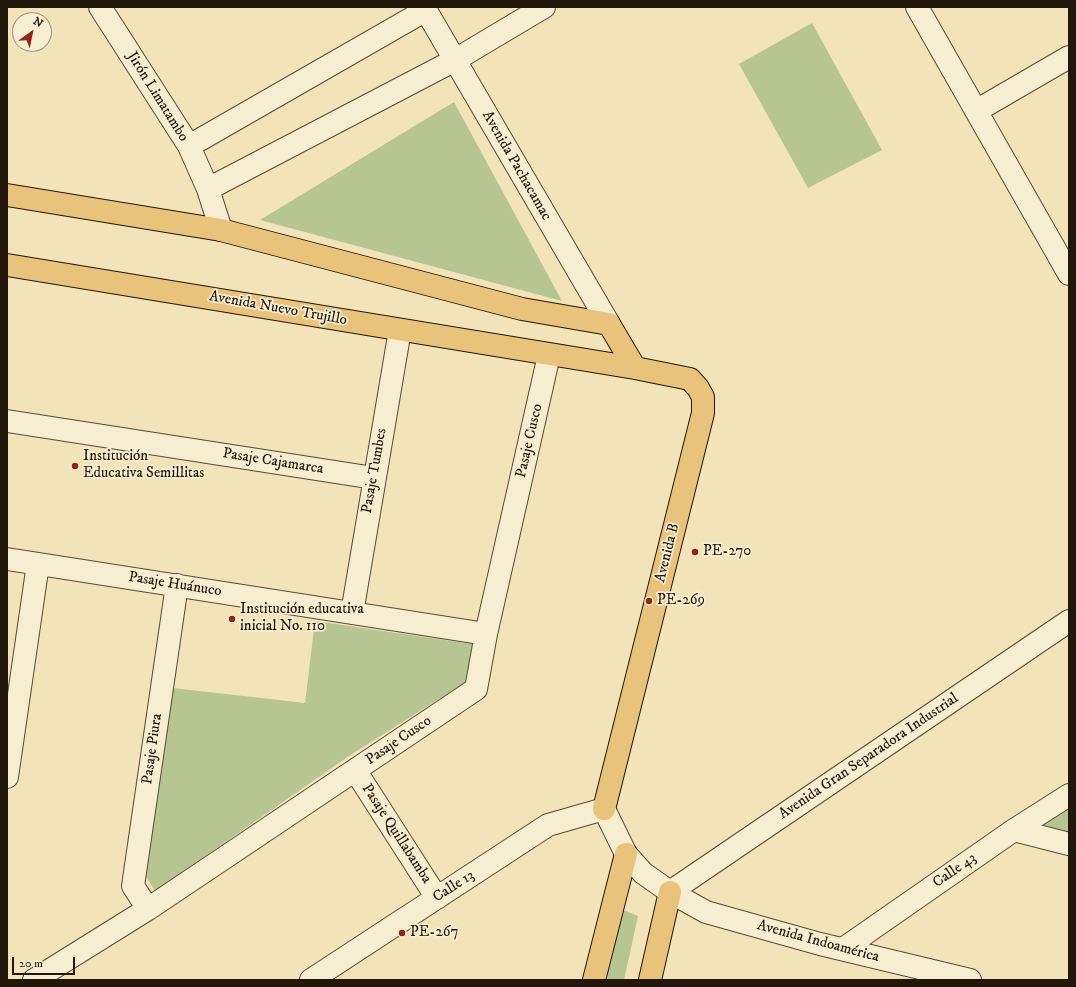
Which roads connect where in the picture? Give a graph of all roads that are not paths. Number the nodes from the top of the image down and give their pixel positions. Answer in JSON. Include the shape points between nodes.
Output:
{"nodes":[{"id":1,"x":100,"y":7,"type":"edge"},
{"id":2,"x":544,"y":7,"type":"edge"},
{"id":3,"x":917,"y":7,"type":"edge"},
{"id":4,"x":425,"y":8,"type":"edge"},
{"id":5,"x":1069,"y":57,"type":"edge"},
{"id":6,"x":455,"y":60,"type":"junction"},
{"id":7,"x":976,"y":111,"type":"junction"},
{"id":8,"x":189,"y":146,"type":"junction"},
{"id":9,"x":208,"y":189,"type":"junction"},
{"id":10,"x":7,"y":195,"type":"edge"},
{"id":11,"x":221,"y":230,"type":"junction"},
{"id":12,"x":7,"y":264,"type":"edge"},
{"id":13,"x":1069,"y":274,"type":"edge"},
{"id":14,"x":609,"y":324,"type":"junction"},
{"id":15,"x":400,"y":330,"type":"junction"},
{"id":16,"x":549,"y":355,"type":"junction"},
{"id":17,"x":635,"y":368,"type":"junction"},
{"id":18,"x":7,"y":421,"type":"edge"},
{"id":19,"x":374,"y":478,"type":"junction"},
{"id":20,"x":7,"y":559,"type":"edge"},
{"id":21,"x":38,"y":564,"type":"junction"},
{"id":22,"x":177,"y":585,"type":"junction"},
{"id":23,"x":352,"y":613,"type":"junction"},
{"id":24,"x":1069,"y":621,"type":"edge"},
{"id":25,"x":486,"y":634,"type":"junction"},
{"id":26,"x":355,"y":770,"type":"junction"},
{"id":27,"x":7,"y":777,"type":"edge"},
{"id":28,"x":1069,"y":795,"type":"edge"},
{"id":29,"x":604,"y":809,"type":"junction"},
{"id":30,"x":1014,"y":830,"type":"junction"},
{"id":31,"x":1069,"y":844,"type":"edge"},
{"id":32,"x":626,"y":854,"type":"junction"},
{"id":33,"x":670,"y":892,"type":"junction"},
{"id":34,"x":437,"y":898,"type":"junction"},
{"id":35,"x":148,"y":909,"type":"junction"},
{"id":36,"x":844,"y":950,"type":"junction"},
{"id":37,"x":937,"y":976,"type":"edge"},
{"id":38,"x":34,"y":980,"type":"edge"},
{"id":39,"x":311,"y":980,"type":"edge"},
{"id":40,"x":594,"y":980,"type":"edge"},
{"id":41,"x":650,"y":980,"type":"edge"},
{"id":42,"x":970,"y":980,"type":"edge"}],
"edges":[{"from":1,"to":8,"type":"street","name":"Jirón Limatambo"},
{"from":2,"to":6,"type":"street"},
{"from":3,"to":7,"type":"street"},
{"from":4,"to":6,"type":"street","name":"Avenida Pachacamac"},
{"from":4,"to":8,"type":"street"},
{"from":5,"to":7,"type":"street"},
{"from":6,"to":9,"type":"street"},
{"from":6,"to":14,"type":"street","name":"Avenida Pachacamac"},
{"from":7,"to":13,"type":"street"},
{"from":8,"to":9,"type":"street","name":"Jirón Limatambo"},
{"from":9,"to":11,"type":"street","name":"Jirón Limatambo"},
{"from":10,"to":11,"type":"main road"},
{"from":11,"to":14,"type":"main road","via":[[522,309]]},
{"from":12,"to":15,"type":"main road","name":"Avenida Nuevo Trujillo"},
{"from":14,"to":17,"type":"main road"},
{"from":15,"to":16,"type":"main road","name":"Avenida Nuevo Trujillo"},
{"from":15,"to":19,"type":"street","name":"Pasaje Tumbes"},
{"from":16,"to":17,"type":"main road","name":"Avenida B"},
{"from":16,"to":25,"type":"street","name":"Pasaje Cusco"},
{"from":17,"to":29,"type":"main road","name":"Avenida B","via":[[690,379],[703,397],[703,413]]},
{"from":18,"to":19,"type":"street","name":"Pasaje Cajamarca"},
{"from":19,"to":23,"type":"street","name":"Pasaje Tumbes"},
{"from":20,"to":21,"type":"street","name":"Pasaje Huánuco"},
{"from":21,"to":22,"type":"street","name":"Pasaje Huánuco"},
{"from":21,"to":27,"type":"street"},
{"from":22,"to":23,"type":"street","name":"Pasaje Huánuco"},
{"from":22,"to":35,"type":"street","name":"Pasaje Piura","via":[[133,886]]},
{"from":23,"to":25,"type":"street","name":"Pasaje Huánuco"},
{"from":24,"to":33,"type":"street","name":"Avenida Gran Separadora Industrial"},
{"from":25,"to":26,"type":"street","name":"Pasaje Cusco","via":[[476,689]]},
{"from":26,"to":34,"type":"street","name":"Pasaje Quillabamba"},
{"from":26,"to":35,"type":"street","name":"Pasaje Cusco"},
{"from":28,"to":30,"type":"street","name":"Calle 43"},
{"from":29,"to":32,"type":"street"},
{"from":29,"to":34,"type":"street","name":"Calle 13","via":[[548,825]]},
{"from":30,"to":31,"type":"street"},
{"from":30,"to":36,"type":"street","name":"Calle 43"},
{"from":32,"to":33,"type":"street","via":[[643,873]]},
{"from":32,"to":40,"type":"main road"},
{"from":33,"to":36,"type":"street","name":"Avenida Indoamérica","via":[[706,912]]},
{"from":33,"to":41,"type":"main road"},
{"from":34,"to":39,"type":"street","name":"Calle 13"},
{"from":35,"to":38,"type":"street","name":"Pasaje Cusco"},
{"from":36,"to":37,"type":"street","name":"Avenida Indoamérica"},
{"from":37,"to":42,"type":"street","name":"Avenida Indoamérica"}]}
